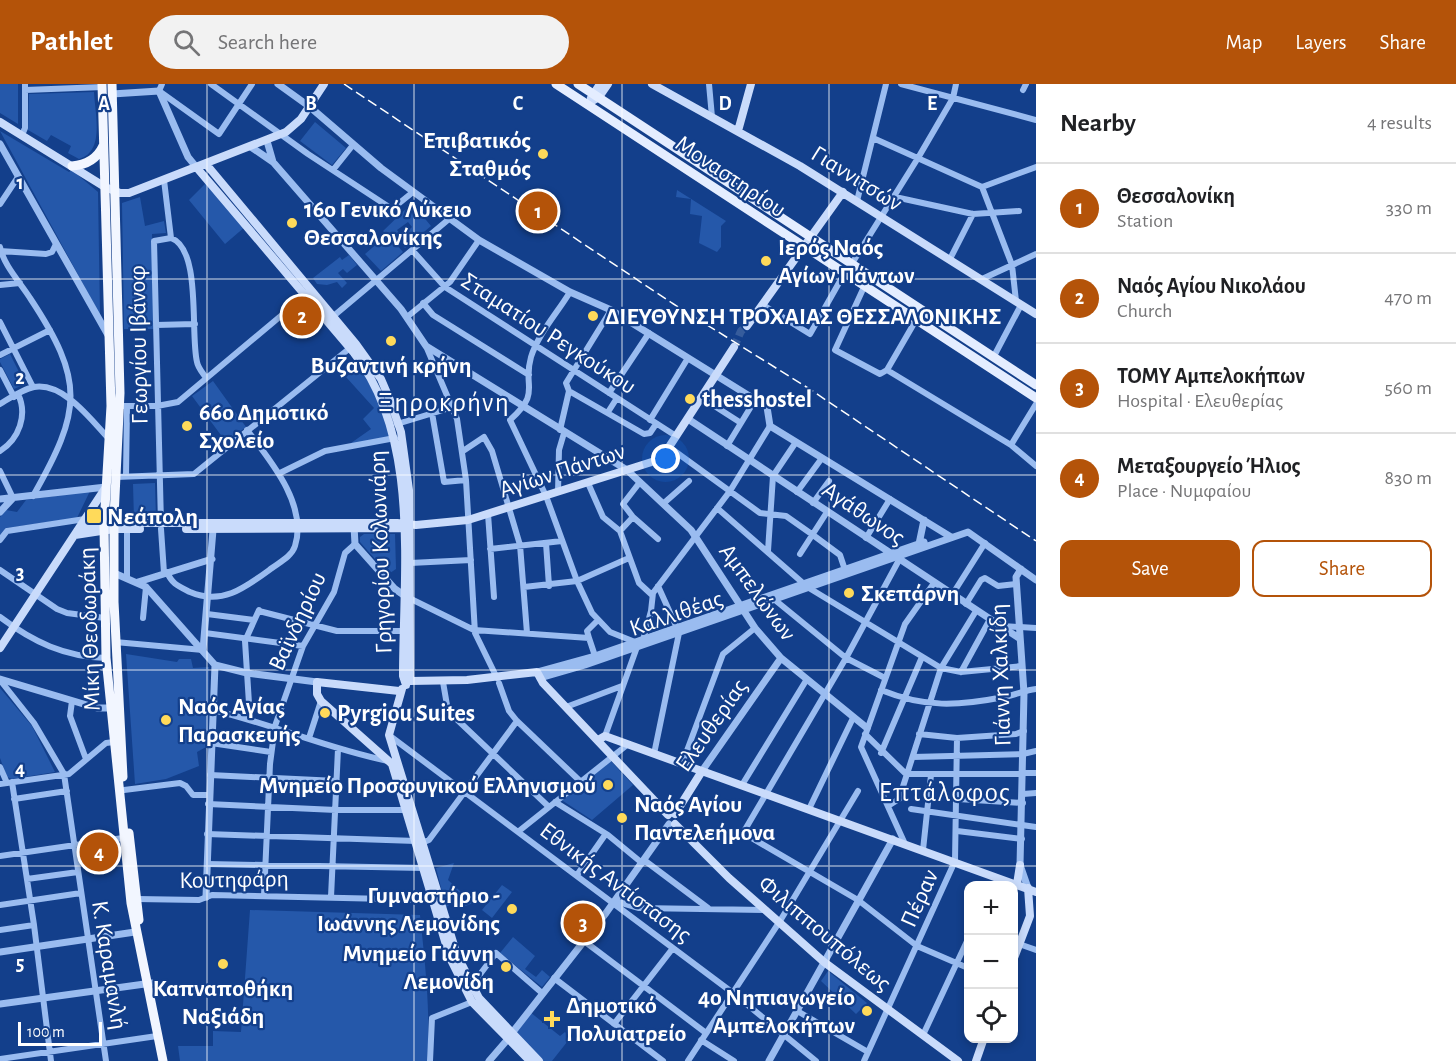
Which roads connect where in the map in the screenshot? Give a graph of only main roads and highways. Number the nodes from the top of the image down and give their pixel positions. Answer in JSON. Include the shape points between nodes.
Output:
{"nodes":[{"id":1,"x":324,"y":84,"type":"edge"},
{"id":2,"x":556,"y":84,"type":"edge"},
{"id":3,"x":578,"y":84,"type":"edge"},
{"id":4,"x":600,"y":84,"type":"edge"},
{"id":5,"x":608,"y":84,"type":"edge"},
{"id":6,"x":652,"y":84,"type":"edge"},
{"id":7,"x":751,"y":84,"type":"edge"},
{"id":8,"x":106,"y":85,"type":"edge"},
{"id":9,"x":596,"y":95,"type":"junction"},
{"id":10,"x":587,"y":104,"type":"junction"},
{"id":11,"x":0,"y":122,"type":"edge"},
{"id":12,"x":738,"y":131,"type":"junction"},
{"id":13,"x":104,"y":144,"type":"junction"},
{"id":14,"x":206,"y":164,"type":"junction"},
{"id":15,"x":72,"y":166,"type":"junction"},
{"id":16,"x":197,"y":168,"type":"junction"},
{"id":17,"x":110,"y":189,"type":"junction"},
{"id":18,"x":843,"y":192,"type":"junction"},
{"id":19,"x":810,"y":238,"type":"junction"},
{"id":20,"x":803,"y":247,"type":"junction"},
{"id":21,"x":308,"y":293,"type":"junction"},
{"id":22,"x":1036,"y":314,"type":"edge"},
{"id":23,"x":330,"y":319,"type":"junction"},
{"id":24,"x":747,"y":326,"type":"tunnel mouth"},
{"id":25,"x":734,"y":347,"type":"tunnel mouth"},
{"id":26,"x":1036,"y":385,"type":"edge"},
{"id":27,"x":1036,"y":398,"type":"edge"},
{"id":28,"x":395,"y":425,"type":"junction"},
{"id":29,"x":614,"y":462,"type":"road end"},
{"id":30,"x":612,"y":475,"type":"junction"},
{"id":31,"x":106,"y":487,"type":"junction"},
{"id":32,"x":408,"y":526,"type":"junction"},
{"id":33,"x":109,"y":527,"type":"junction"},
{"id":34,"x":161,"y":527,"type":"junction"},
{"id":35,"x":296,"y":527,"type":"junction"},
{"id":36,"x":77,"y":532,"type":"junction"},
{"id":37,"x":406,"y":597,"type":"junction"},
{"id":38,"x":0,"y":648,"type":"edge"},
{"id":39,"x":538,"y":675,"type":"joint"},
{"id":40,"x":405,"y":686,"type":"junction"},
{"id":41,"x":115,"y":708,"type":"junction"},
{"id":42,"x":601,"y":738,"type":"junction"},
{"id":43,"x":702,"y":771,"type":"junction"},
{"id":44,"x":672,"y":819,"type":"junction"},
{"id":45,"x":420,"y":841,"type":"junction"},
{"id":46,"x":1020,"y":865,"type":"road end"},
{"id":47,"x":996,"y":881,"type":"edge"},
{"id":48,"x":1017,"y":881,"type":"edge"},
{"id":49,"x":1018,"y":884,"type":"edge"},
{"id":50,"x":1032,"y":890,"type":"edge"},
{"id":51,"x":436,"y":900,"type":"junction"},
{"id":52,"x":1018,"y":947,"type":"edge"},
{"id":53,"x":149,"y":983,"type":"junction"},
{"id":54,"x":510,"y":1036,"type":"junction"},
{"id":55,"x":982,"y":1043,"type":"edge"},
{"id":56,"x":163,"y":1061,"type":"edge"},
{"id":57,"x":169,"y":1061,"type":"edge"},
{"id":58,"x":530,"y":1061,"type":"edge"},
{"id":59,"x":539,"y":1061,"type":"edge"},
{"id":60,"x":958,"y":1061,"type":"edge"},
{"id":61,"x":976,"y":1061,"type":"edge"}],
"edges":[{"from":1,"to":14,"type":"main road","via":[[295,127]]},
{"from":2,"to":10,"type":"main road","name":"Μοναστηρίου"},
{"from":3,"to":9,"type":"main road","name":"Μοναστηρίου"},
{"from":4,"to":9,"type":"main road"},
{"from":5,"to":9,"type":"main road"},
{"from":6,"to":12,"type":"main road","name":"Γιαννιτσών"},
{"from":7,"to":12,"type":"main road"},
{"from":8,"to":13,"type":"highway","name":"Μίκη Θεοδωράκη"},
{"from":8,"to":17,"type":"highway","name":"Μίκη Θεοδωράκη","via":[[112,94]]},
{"from":9,"to":10,"type":"main road"},
{"from":9,"to":19,"type":"main road","name":"Μοναστηρίου"},
{"from":10,"to":20,"type":"main road","name":"Μοναστηρίου"},
{"from":11,"to":15,"type":"main road"},
{"from":12,"to":18,"type":"main road","name":"Γιαννιτσών"},
{"from":13,"to":15,"type":"highway","via":[[91,161]]},
{"from":13,"to":17,"type":"highway","name":"Μίκη Θεοδωράκη"},
{"from":14,"to":16,"type":"main road"},
{"from":14,"to":21,"type":"main road","name":"Γρηγορίου Κολωνιάρη"},
{"from":15,"to":17,"type":"main road"},
{"from":16,"to":17,"type":"main road","via":[[134,192]]},
{"from":16,"to":21,"type":"main road","name":"Γρηγορίου Κολωνιάρη"},
{"from":17,"to":31,"type":"highway","name":"Μίκη Θεοδωράκη","via":[[110,440]]},
{"from":17,"to":33,"type":"highway","name":"Μίκη Θεοδωράκη","via":[[123,406]]},
{"from":18,"to":19,"type":"main road"},
{"from":18,"to":22,"type":"main road","name":"Γιαννιτσών"},
{"from":19,"to":20,"type":"main road"},
{"from":19,"to":26,"type":"main road","name":"Μοναστηρίου"},
{"from":20,"to":24,"type":"main road"},
{"from":20,"to":27,"type":"main road","name":"Μοναστηρίου"},
{"from":21,"to":23,"type":"main road","name":"Γρηγορίου Κολωνιάρη"},
{"from":23,"to":28,"type":"main road","name":"Γρηγορίου Κολωνιάρη","via":[[371,377]]},
{"from":23,"to":28,"type":"main road","name":"Γρηγορίου Κολωνιάρη","via":[[376,371]]},
{"from":25,"to":30,"type":"main road","name":"Αγίων Πάντων","via":[[660,459]]},
{"from":28,"to":32,"type":"main road","name":"Γρηγορίου Κολωνιάρη"},
{"from":29,"to":30,"type":"main road"},
{"from":30,"to":32,"type":"main road","name":"Αγίων Πάντων","via":[[468,520]]},
{"from":31,"to":33,"type":"highway","name":"Μίκη Θεοδωράκη"},
{"from":31,"to":36,"type":"main road"},
{"from":32,"to":35,"type":"main road","name":"Αγίων Πάντων"},
{"from":32,"to":37,"type":"main road","name":"Γρηγορίου Κολωνιάρη"},
{"from":32,"to":37,"type":"main road","name":"Γρηγορίου Κολωνιάρη","via":[[410,563]]},
{"from":33,"to":34,"type":"main road","name":"Αγίων Πάντων"},
{"from":33,"to":34,"type":"main road","name":"Αγίων Πάντων"},
{"from":33,"to":36,"type":"main road"},
{"from":33,"to":41,"type":"highway","name":"Μίκη Θεοδωράκη","via":[[114,573]]},
{"from":33,"to":41,"type":"highway","name":"Μίκη Θεοδωράκη","via":[[106,658]]},
{"from":34,"to":35,"type":"main road","name":"Αγίων Πάντων"},
{"from":34,"to":35,"type":"main road","name":"Αγίων Πάντων"},
{"from":36,"to":38,"type":"main road"},
{"from":37,"to":40,"type":"main road","name":"Γρηγορίου Κολωνιάρη"},
{"from":37,"to":40,"type":"main road","name":"Γρηγορίου Κολωνιάρη"},
{"from":39,"to":40,"type":"main road","name":"Καλλιθέας"},
{"from":39,"to":42,"type":"main road","name":"Φιλιππουπόλεως"},
{"from":40,"to":45,"type":"main road","name":"Γρηγορίου Κολωνιάρη","via":[[389,735]]},
{"from":40,"to":45,"type":"main road","name":"Καλλιθέας","via":[[317,682],[317,694],[390,761]]},
{"from":41,"to":53,"type":"highway","name":"Μίκη Θεοδωράκη"},
{"from":41,"to":53,"type":"highway","name":"Μίκη Θεοδωράκη","via":[[114,742],[123,838],[135,932]]},
{"from":42,"to":43,"type":"main road"},
{"from":42,"to":44,"type":"main road","name":"Φιλιππουπόλεως","via":[[612,756]]},
{"from":43,"to":44,"type":"main road","name":"Ελευθερίας"},
{"from":43,"to":47,"type":"main road","via":[[955,861]]},
{"from":44,"to":60,"type":"main road","name":"Φιλιππουπόλεως","via":[[824,962]]},
{"from":45,"to":51,"type":"main road"},
{"from":45,"to":51,"type":"main road","via":[[424,868]]},
{"from":46,"to":48,"type":"main road"},
{"from":49,"to":50,"type":"main road"},
{"from":50,"to":52,"type":"main road","via":[[1030,916]]},
{"from":51,"to":54,"type":"main road","via":[[457,956],[479,998]]},
{"from":51,"to":54,"type":"main road","via":[[450,958],[472,1002]]},
{"from":53,"to":56,"type":"highway","name":"Μίκη Θεοδωράκη"},
{"from":53,"to":57,"type":"highway","name":"Μίκη Θεοδωράκη"},
{"from":54,"to":58,"type":"main road"},
{"from":54,"to":59,"type":"main road"},
{"from":55,"to":61,"type":"main road"}]}
